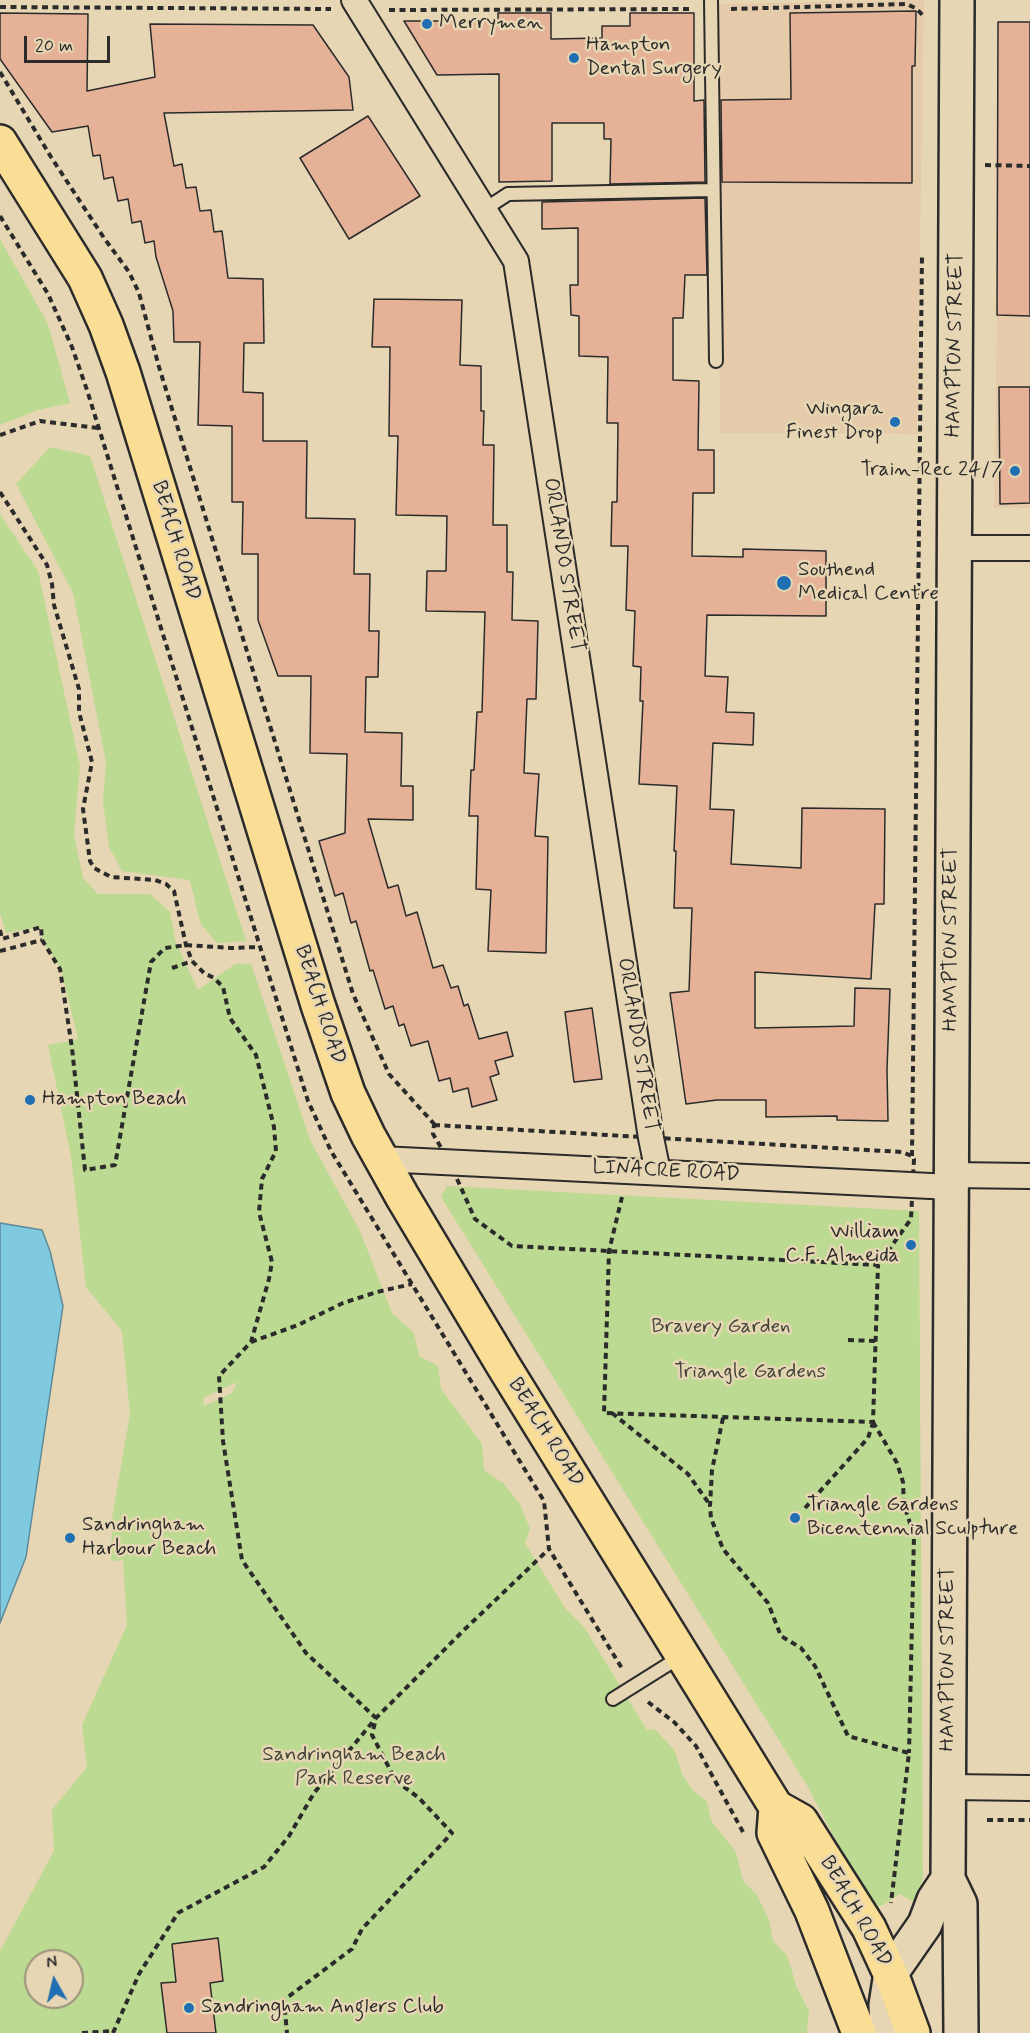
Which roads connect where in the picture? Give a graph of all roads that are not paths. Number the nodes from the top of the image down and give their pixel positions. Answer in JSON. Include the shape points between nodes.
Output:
{"nodes":[{"id":1,"x":354,"y":0,"type":"edge"},
{"id":2,"x":711,"y":0,"type":"edge"},
{"id":3,"x":957,"y":0,"type":"edge"},
{"id":4,"x":0,"y":142,"type":"edge"},
{"id":5,"x":714,"y":190,"type":"junction"},
{"id":6,"x":485,"y":209,"type":"junction"},
{"id":7,"x":716,"y":361,"type":"dead end"},
{"id":8,"x":954,"y":548,"type":"junction"},
{"id":9,"x":1030,"y":548,"type":"edge"},
{"id":10,"x":381,"y":1159,"type":"junction"},
{"id":11,"x":658,"y":1172,"type":"junction"},
{"id":12,"x":1030,"y":1176,"type":"edge"},
{"id":13,"x":951,"y":1181,"type":"junction"},
{"id":14,"x":683,"y":1656,"type":"junction"},
{"id":15,"x":613,"y":1699,"type":"dead end"},
{"id":16,"x":949,"y":1787,"type":"junction"},
{"id":17,"x":1030,"y":1788,"type":"edge"},
{"id":18,"x":776,"y":1807,"type":"junction"},
{"id":19,"x":948,"y":1879,"type":"junction"},
{"id":20,"x":891,"y":1974,"type":"junction"},
{"id":21,"x":859,"y":2033,"type":"edge"},
{"id":22,"x":887,"y":2033,"type":"edge"},
{"id":23,"x":913,"y":2033,"type":"edge"},
{"id":24,"x":961,"y":2033,"type":"edge"}],
"edges":[{"from":1,"to":6,"type":"street","name":"ORLANDO STREET"},
{"from":2,"to":5,"type":"lane"},
{"from":3,"to":8,"type":"main road","name":"HAMPTON STREET"},
{"from":4,"to":10,"type":"main road","name":"BEACH ROAD","via":[[86,278],[106,325],[318,1005],[348,1093]]},
{"from":5,"to":6,"type":"lane","via":[[508,194]]},
{"from":5,"to":7,"type":"lane"},
{"from":6,"to":11,"type":"street","name":"ORLANDO STREET","via":[[516,261]]},
{"from":8,"to":9,"type":"street"},
{"from":8,"to":13,"type":"main road","name":"HAMPTON STREET"},
{"from":10,"to":11,"type":"street","name":"LINACRE ROAD"},
{"from":10,"to":14,"type":"main road","name":"BEACH ROAD"},
{"from":11,"to":13,"type":"street","name":"LINACRE ROAD","via":[[913,1185]]},
{"from":12,"to":13,"type":"street","name":"LINACRE ROAD"},
{"from":13,"to":16,"type":"main road","name":"HAMPTON STREET"},
{"from":14,"to":15,"type":"lane"},
{"from":14,"to":18,"type":"main road","name":"BEACH ROAD"},
{"from":16,"to":17,"type":"street"},
{"from":16,"to":19,"type":"main road","name":"HAMPTON STREET"},
{"from":18,"to":20,"type":"main road","name":"BEACH ROAD","via":[[801,1821],[868,1928]]},
{"from":18,"to":21,"type":"main road","name":"BEACH ROAD","via":[[774,1833],[812,1911]]},
{"from":19,"to":20,"type":"main road","via":[[925,1924]]},
{"from":19,"to":24,"type":"main road","name":"HAMPTON STREET","via":[[960,1904]]},
{"from":20,"to":22,"type":"main road"},
{"from":20,"to":23,"type":"main road","name":"BEACH ROAD"}]}
